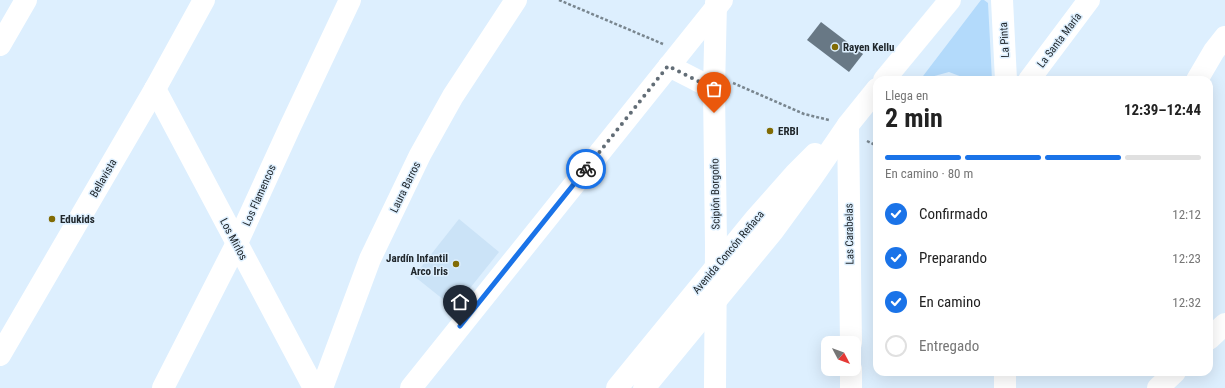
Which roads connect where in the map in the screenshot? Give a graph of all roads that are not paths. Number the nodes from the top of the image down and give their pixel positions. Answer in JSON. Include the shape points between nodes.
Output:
{"nodes":[{"id":1,"x":26,"y":0,"type":"edge"},
{"id":2,"x":204,"y":0,"type":"edge"},
{"id":3,"x":350,"y":0,"type":"edge"},
{"id":4,"x":516,"y":0,"type":"edge"},
{"id":5,"x":950,"y":0,"type":"edge"},
{"id":6,"x":1002,"y":0,"type":"edge"},
{"id":7,"x":1089,"y":0,"type":"edge"},
{"id":8,"x":718,"y":2,"type":"edge"},
{"id":9,"x":1225,"y":37,"type":"edge"},
{"id":10,"x":0,"y":45,"type":"edge"},
{"id":11,"x":675,"y":58,"type":"junction"},
{"id":12,"x":887,"y":76,"type":"edge"},
{"id":13,"x":1006,"y":76,"type":"edge"},
{"id":14,"x":1032,"y":76,"type":"edge"},
{"id":15,"x":1199,"y":76,"type":"edge"},
{"id":16,"x":714,"y":82,"type":"junction"},
{"id":17,"x":155,"y":89,"type":"junction"},
{"id":18,"x":873,"y":94,"type":"edge"},
{"id":19,"x":848,"y":125,"type":"junction"},
{"id":20,"x":237,"y":243,"type":"junction"},
{"id":21,"x":715,"y":269,"type":"junction"},
{"id":22,"x":714,"y":302,"type":"junction"},
{"id":23,"x":1225,"y":324,"type":"edge"},
{"id":24,"x":1213,"y":335,"type":"edge"},
{"id":25,"x":851,"y":336,"type":"edge"},
{"id":26,"x":0,"y":355,"type":"edge"},
{"id":27,"x":851,"y":376,"type":"edge"},
{"id":28,"x":1005,"y":376,"type":"edge"},
{"id":29,"x":163,"y":388,"type":"edge"},
{"id":30,"x":314,"y":388,"type":"edge"},
{"id":31,"x":322,"y":388,"type":"edge"},
{"id":32,"x":410,"y":388,"type":"edge"},
{"id":33,"x":617,"y":388,"type":"edge"},
{"id":34,"x":644,"y":388,"type":"edge"},
{"id":35,"x":715,"y":388,"type":"edge"},
{"id":36,"x":851,"y":388,"type":"edge"},
{"id":37,"x":1005,"y":388,"type":"edge"}],
"edges":[{"from":1,"to":10,"type":"street"},
{"from":2,"to":17,"type":"street","name":"Bellavista"},
{"from":3,"to":20,"type":"street","name":"Los Flamencos"},
{"from":4,"to":31,"type":"street","name":"Laura Barros","via":[[453,96],[420,155],[370,259]]},
{"from":5,"to":12,"type":"street"},
{"from":6,"to":13,"type":"street","name":"La Pinta"},
{"from":7,"to":14,"type":"street","name":"La Santa María"},
{"from":8,"to":11,"type":"street"},
{"from":8,"to":16,"type":"street","name":"Scipión Borgoño"},
{"from":9,"to":15,"type":"street"},
{"from":11,"to":16,"type":"street"},
{"from":11,"to":32,"type":"street"},
{"from":16,"to":21,"type":"street","name":"Scipión Borgoño"},
{"from":17,"to":20,"type":"street","name":"Los Mirlos"},
{"from":17,"to":26,"type":"street","name":"Bellavista"},
{"from":18,"to":19,"type":"street","name":"Avenida Concón Reñaca"},
{"from":19,"to":21,"type":"street","name":"Avenida Concón Reñaca","via":[[795,174]]},
{"from":19,"to":22,"type":"street","name":"Avenida Concón Reñaca","via":[[773,231]]},
{"from":19,"to":25,"type":"street","name":"Las Carabelas"},
{"from":20,"to":29,"type":"street","name":"Los Flamencos"},
{"from":20,"to":30,"type":"street","name":"Los Mirlos"},
{"from":21,"to":22,"type":"street","name":"Scipión Borgoño"},
{"from":21,"to":33,"type":"street","name":"Avenida Concón Reñaca"},
{"from":22,"to":34,"type":"street","name":"Avenida Concón Reñaca"},
{"from":22,"to":35,"type":"street","name":"Scipión Borgoño"},
{"from":23,"to":24,"type":"street"},
{"from":27,"to":36,"type":"street"},
{"from":28,"to":37,"type":"street"}]}
